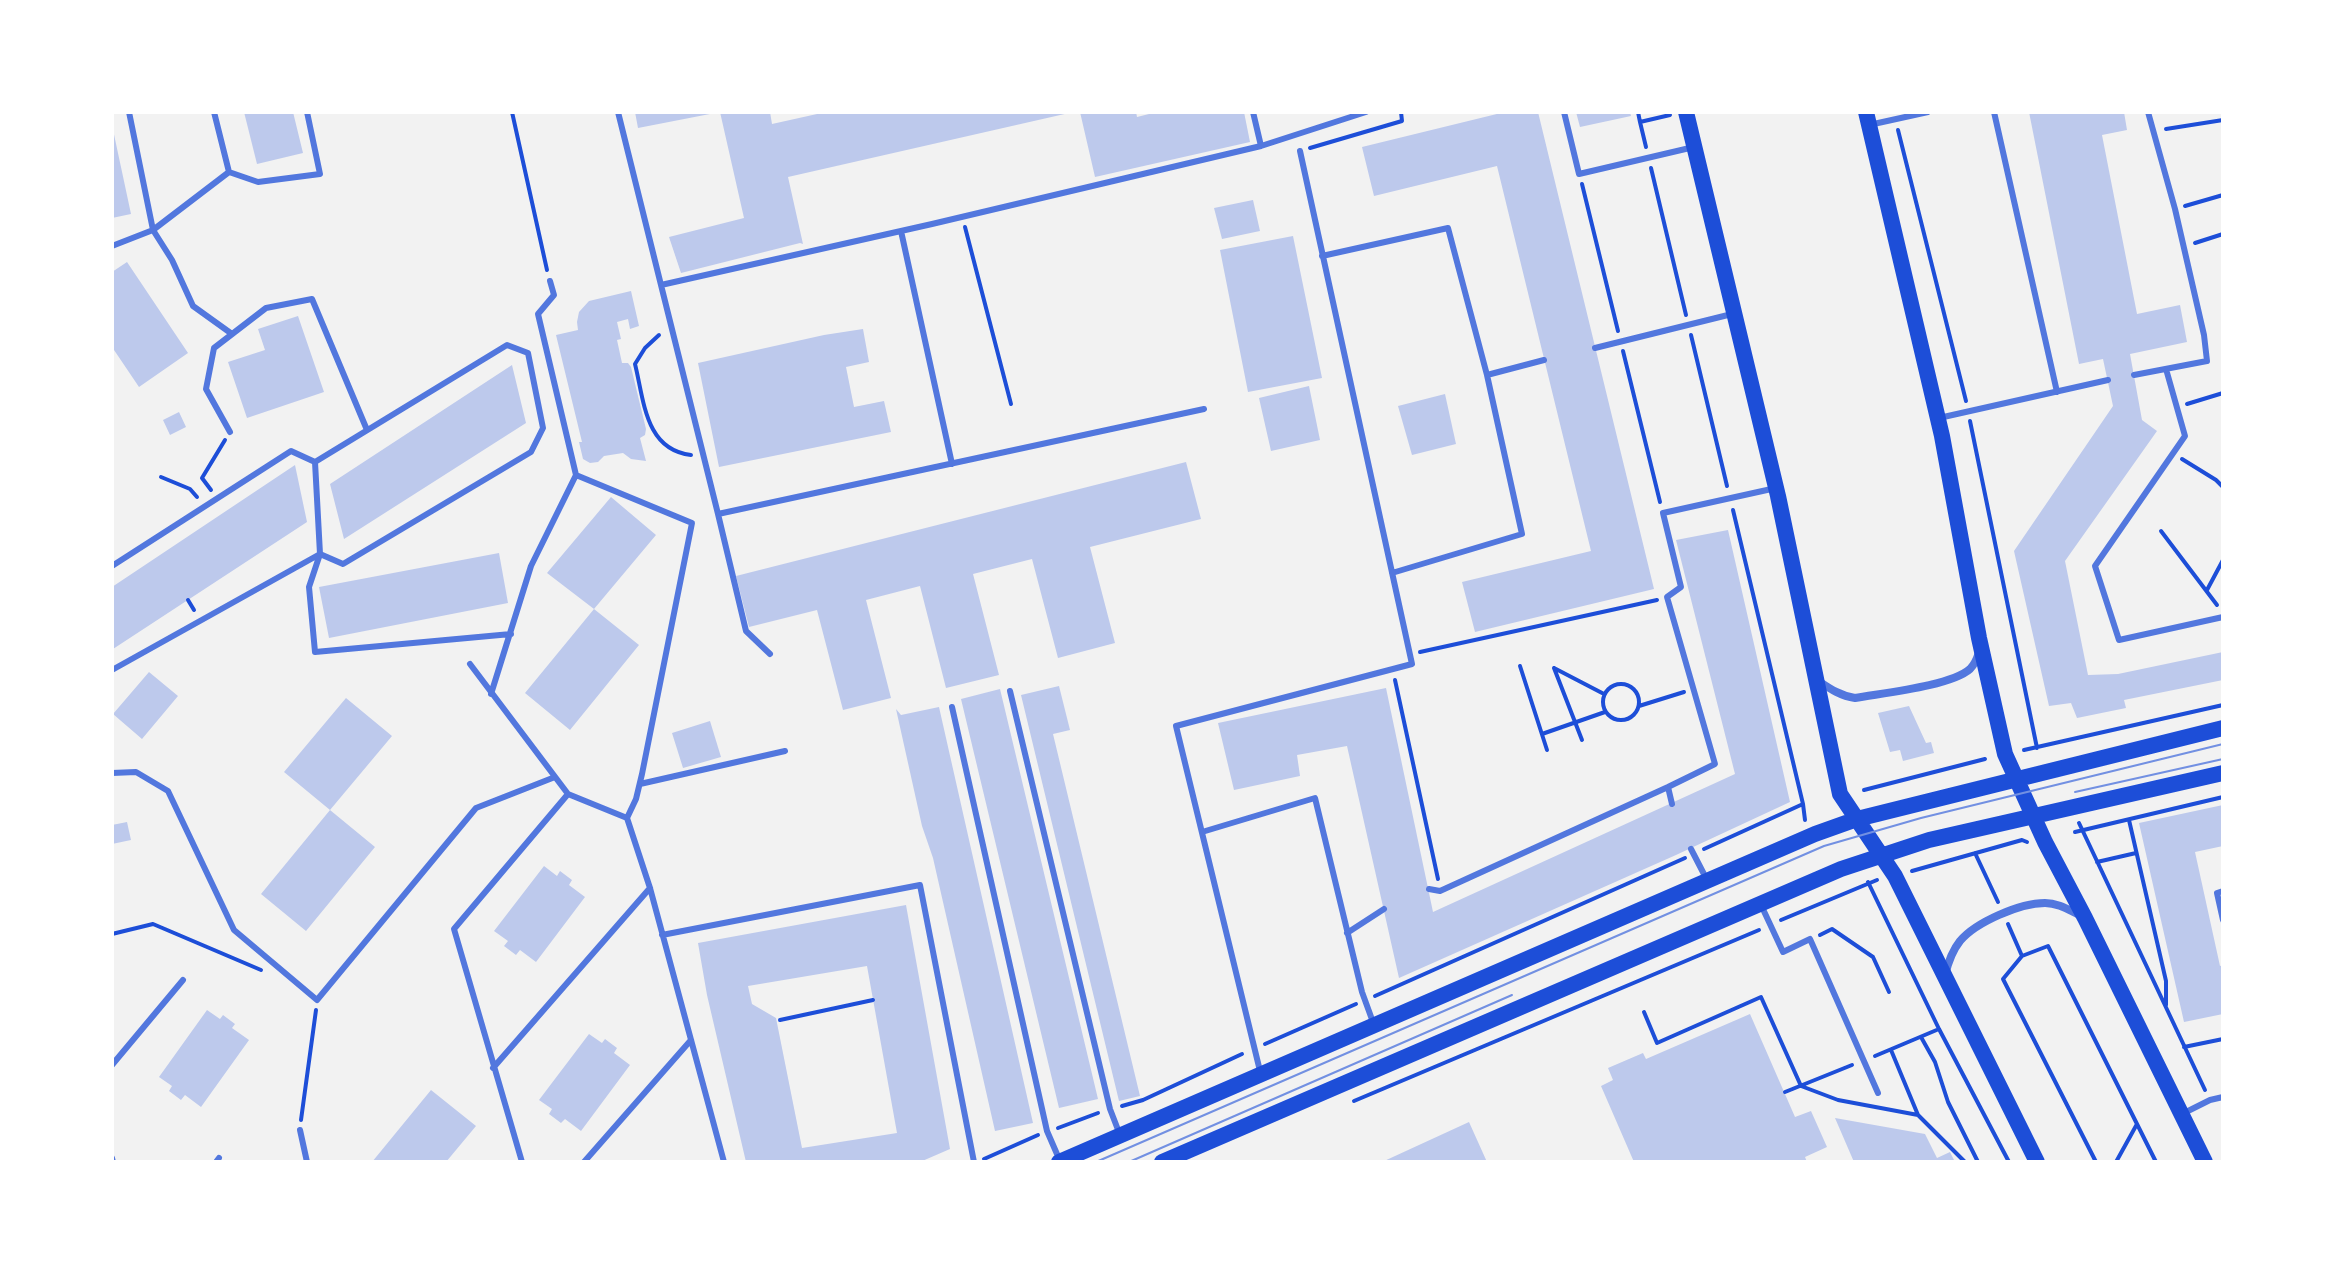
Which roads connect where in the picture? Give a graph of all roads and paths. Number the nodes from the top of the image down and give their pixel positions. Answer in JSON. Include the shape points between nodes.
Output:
{"nodes":[{"id":1,"x":129,"y":112,"type":"edge"},
{"id":2,"x":214,"y":112,"type":"edge"},
{"id":3,"x":307,"y":112,"type":"edge"},
{"id":4,"x":512,"y":112,"type":"edge"},
{"id":5,"x":618,"y":112,"type":"edge"},
{"id":6,"x":1253,"y":112,"type":"edge"},
{"id":7,"x":1367,"y":112,"type":"edge"},
{"id":8,"x":1401,"y":112,"type":"edge"},
{"id":9,"x":1564,"y":112,"type":"edge"},
{"id":10,"x":1638,"y":112,"type":"edge"},
{"id":11,"x":1683,"y":112,"type":"edge"},
{"id":12,"x":1928,"y":112,"type":"edge"},
{"id":13,"x":1994,"y":112,"type":"edge"},
{"id":14,"x":2148,"y":112,"type":"edge"},
{"id":15,"x":1867,"y":118,"type":"edge"},
{"id":16,"x":1895,"y":119,"type":"junction"},
{"id":17,"x":2223,"y":120,"type":"edge"},
{"id":18,"x":1640,"y":122,"type":"junction"},
{"id":19,"x":2155,"y":131,"type":"junction"},
{"id":20,"x":1261,"y":146,"type":"junction"},
{"id":21,"x":1694,"y":147,"type":"junction"},
{"id":22,"x":1300,"y":151,"type":"joint"},
{"id":23,"x":1649,"y":158,"type":"junction"},
{"id":24,"x":229,"y":172,"type":"junction"},
{"id":25,"x":2223,"y":195,"type":"edge"},
{"id":26,"x":2175,"y":209,"type":"junction"},
{"id":27,"x":962,"y":217,"type":"junction"},
{"id":28,"x":153,"y":230,"type":"junction"},
{"id":29,"x":901,"y":231,"type":"junction"},
{"id":30,"x":2223,"y":234,"type":"edge"},
{"id":31,"x":112,"y":246,"type":"edge"},
{"id":32,"x":2184,"y":247,"type":"junction"},
{"id":33,"x":1322,"y":256,"type":"junction"},
{"id":34,"x":550,"y":281,"type":"joint"},
{"id":35,"x":661,"y":285,"type":"junction"},
{"id":36,"x":1734,"y":314,"type":"junction"},
{"id":37,"x":1689,"y":325,"type":"junction"},
{"id":38,"x":671,"y":327,"type":"junction"},
{"id":39,"x":232,"y":334,"type":"junction"},
{"id":40,"x":1595,"y":348,"type":"dead end"},
{"id":41,"x":1544,"y":360,"type":"dead end"},
{"id":42,"x":2166,"y":369,"type":"junction"},
{"id":43,"x":1487,"y":375,"type":"junction"},
{"id":44,"x":2134,"y":375,"type":"dead end"},
{"id":45,"x":2108,"y":380,"type":"dead end"},
{"id":46,"x":2057,"y":392,"type":"junction"},
{"id":47,"x":2223,"y":393,"type":"edge"},
{"id":48,"x":1011,"y":404,"type":"dead end"},
{"id":49,"x":2177,"y":407,"type":"junction"},
{"id":50,"x":1204,"y":409,"type":"dead end"},
{"id":51,"x":1968,"y":411,"type":"junction"},
{"id":52,"x":1938,"y":418,"type":"junction"},
{"id":53,"x":367,"y":430,"type":"junction"},
{"id":54,"x":230,"y":432,"type":"joint"},
{"id":55,"x":2173,"y":453,"type":"junction"},
{"id":56,"x":703,"y":456,"type":"junction"},
{"id":57,"x":315,"y":462,"type":"junction"},
{"id":58,"x":952,"y":464,"type":"junction"},
{"id":59,"x":576,"y":475,"type":"junction"},
{"id":60,"x":161,"y":477,"type":"dead end"},
{"id":61,"x":202,"y":478,"type":"dead end"},
{"id":62,"x":2223,"y":487,"type":"edge"},
{"id":63,"x":1776,"y":488,"type":"junction"},
{"id":64,"x":1730,"y":498,"type":"junction"},
{"id":65,"x":206,"y":505,"type":"junction"},
{"id":66,"x":718,"y":514,"type":"junction"},
{"id":67,"x":2161,"y":531,"type":"dead end"},
{"id":68,"x":320,"y":554,"type":"junction"},
{"id":69,"x":2223,"y":560,"type":"edge"},
{"id":70,"x":112,"y":566,"type":"edge"},
{"id":71,"x":1392,"y":573,"type":"junction"},
{"id":72,"x":2207,"y":590,"type":"junction"},
{"id":73,"x":1667,"y":597,"type":"junction"},
{"id":74,"x":188,"y":600,"type":"dead end"},
{"id":75,"x":194,"y":610,"type":"dead end"},
{"id":76,"x":2223,"y":615,"type":"edge"},
{"id":77,"x":511,"y":634,"type":"junction"},
{"id":78,"x":1979,"y":638,"type":"junction"},
{"id":79,"x":770,"y":654,"type":"dead end"},
{"id":80,"x":1410,"y":654,"type":"junction"},
{"id":81,"x":470,"y":664,"type":"dead end"},
{"id":82,"x":1520,"y":666,"type":"dead end"},
{"id":83,"x":112,"y":670,"type":"edge"},
{"id":84,"x":1393,"y":670,"type":"junction"},
{"id":85,"x":1816,"y":679,"type":"junction"},
{"id":86,"x":1693,"y":688,"type":"junction"},
{"id":87,"x":1010,"y":691,"type":"dead end"},
{"id":88,"x":491,"y":694,"type":"junction"},
{"id":89,"x":1604,"y":694,"type":"junction"},
{"id":90,"x":2223,"y":705,"type":"edge"},
{"id":91,"x":1638,"y":706,"type":"junction"},
{"id":92,"x":952,"y":707,"type":"dead end"},
{"id":93,"x":1605,"y":712,"type":"junction"},
{"id":94,"x":1575,"y":722,"type":"junction"},
{"id":95,"x":2223,"y":728,"type":"edge"},
{"id":96,"x":1542,"y":734,"type":"junction"},
{"id":97,"x":1582,"y":740,"type":"dead end"},
{"id":98,"x":2037,"y":748,"type":"junction"},
{"id":99,"x":1547,"y":750,"type":"dead end"},
{"id":100,"x":2024,"y":750,"type":"dead end"},
{"id":101,"x":785,"y":751,"type":"dead end"},
{"id":102,"x":1985,"y":759,"type":"dead end"},
{"id":103,"x":112,"y":773,"type":"edge"},
{"id":104,"x":2223,"y":773,"type":"edge"},
{"id":105,"x":555,"y":777,"type":"junction"},
{"id":106,"x":2016,"y":779,"type":"junction"},
{"id":107,"x":640,"y":784,"type":"junction"},
{"id":108,"x":1668,"y":787,"type":"junction"},
{"id":109,"x":1864,"y":790,"type":"dead end"},
{"id":110,"x":568,"y":794,"type":"junction"},
{"id":111,"x":2223,"y":797,"type":"edge"},
{"id":112,"x":1672,"y":804,"type":"dead end"},
{"id":113,"x":2034,"y":817,"type":"junction"},
{"id":114,"x":627,"y":818,"type":"junction"},
{"id":115,"x":1857,"y":819,"type":"junction"},
{"id":116,"x":2129,"y":820,"type":"junction"},
{"id":117,"x":2078,"y":821,"type":"dead end"},
{"id":118,"x":2082,"y":830,"type":"junction"},
{"id":119,"x":1202,"y":832,"type":"junction"},
{"id":120,"x":2075,"y":832,"type":"dead end"},
{"id":121,"x":1692,"y":851,"type":"junction"},
{"id":122,"x":1975,"y":853,"type":"dead end"},
{"id":123,"x":2136,"y":853,"type":"junction"},
{"id":124,"x":1881,"y":855,"type":"junction"},
{"id":125,"x":2097,"y":862,"type":"junction"},
{"id":126,"x":1707,"y":880,"type":"junction"},
{"id":127,"x":1868,"y":882,"type":"dead end"},
{"id":128,"x":650,"y":888,"type":"junction"},
{"id":129,"x":1429,"y":889,"type":"dead end"},
{"id":130,"x":1440,"y":891,"type":"junction"},
{"id":131,"x":2223,"y":891,"type":"edge"},
{"id":132,"x":1760,"y":903,"type":"junction"},
{"id":133,"x":1384,"y":909,"type":"dead end"},
{"id":134,"x":2003,"y":913,"type":"junction"},
{"id":135,"x":2085,"y":918,"type":"junction"},
{"id":136,"x":2223,"y":920,"type":"edge"},
{"id":137,"x":1771,"y":925,"type":"junction"},
{"id":138,"x":1832,"y":929,"type":"dead end"},
{"id":139,"x":1347,"y":933,"type":"junction"},
{"id":140,"x":112,"y":934,"type":"edge"},
{"id":141,"x":662,"y":935,"type":"junction"},
{"id":142,"x":2022,"y":956,"type":"junction"},
{"id":143,"x":262,"y":971,"type":"dead end"},
{"id":144,"x":1944,"y":978,"type":"junction"},
{"id":145,"x":183,"y":980,"type":"dead end"},
{"id":146,"x":1889,"y":992,"type":"dead end"},
{"id":147,"x":317,"y":1000,"type":"junction"},
{"id":148,"x":873,"y":1000,"type":"dead end"},
{"id":149,"x":1365,"y":1000,"type":"junction"},
{"id":150,"x":2166,"y":1008,"type":"junction"},
{"id":151,"x":1644,"y":1012,"type":"dead end"},
{"id":152,"x":780,"y":1020,"type":"dead end"},
{"id":153,"x":1374,"y":1025,"type":"junction"},
{"id":154,"x":1921,"y":1037,"type":"dead end"},
{"id":155,"x":2223,"y":1039,"type":"edge"},
{"id":156,"x":691,"y":1040,"type":"junction"},
{"id":157,"x":2184,"y":1047,"type":"junction"},
{"id":158,"x":1254,"y":1049,"type":"junction"},
{"id":159,"x":1891,"y":1050,"type":"dead end"},
{"id":160,"x":112,"y":1065,"type":"edge"},
{"id":161,"x":493,"y":1068,"type":"junction"},
{"id":162,"x":1261,"y":1074,"type":"junction"},
{"id":163,"x":1815,"y":1080,"type":"dead end"},
{"id":164,"x":1801,"y":1086,"type":"junction"},
{"id":165,"x":1785,"y":1092,"type":"dead end"},
{"id":166,"x":1878,"y":1093,"type":"dead end"},
{"id":167,"x":2207,"y":1095,"type":"dead end"},
{"id":168,"x":2223,"y":1097,"type":"edge"},
{"id":169,"x":1348,"y":1103,"type":"dead end"},
{"id":170,"x":1110,"y":1109,"type":"junction"},
{"id":171,"x":1918,"y":1115,"type":"junction"},
{"id":172,"x":2181,"y":1115,"type":"junction"},
{"id":173,"x":2137,"y":1124,"type":"junction"},
{"id":174,"x":300,"y":1130,"type":"joint"},
{"id":175,"x":1047,"y":1131,"type":"junction"},
{"id":176,"x":1120,"y":1135,"type":"junction"},
{"id":177,"x":307,"y":1162,"type":"edge"},
{"id":178,"x":522,"y":1162,"type":"edge"},
{"id":179,"x":584,"y":1162,"type":"edge"},
{"id":180,"x":724,"y":1162,"type":"edge"},
{"id":181,"x":976,"y":1162,"type":"edge"},
{"id":182,"x":1059,"y":1162,"type":"edge"},
{"id":183,"x":1162,"y":1162,"type":"edge"},
{"id":184,"x":1965,"y":1162,"type":"edge"},
{"id":185,"x":1978,"y":1162,"type":"edge"},
{"id":186,"x":2009,"y":1162,"type":"edge"},
{"id":187,"x":2037,"y":1162,"type":"edge"},
{"id":188,"x":2096,"y":1162,"type":"edge"},
{"id":189,"x":2116,"y":1162,"type":"edge"},
{"id":190,"x":2156,"y":1162,"type":"edge"},
{"id":191,"x":2205,"y":1162,"type":"edge"}],
"edges":[{"from":1,"to":28,"type":"lane"},
{"from":2,"to":24,"type":"lane"},
{"from":3,"to":24,"type":"lane","via":[[320,174],[258,182]]},
{"from":4,"to":34,"type":"path"},
{"from":5,"to":35,"type":"lane"},
{"from":6,"to":20,"type":"lane"},
{"from":7,"to":20,"type":"lane"},
{"from":8,"to":22,"type":"path","via":[[1402,121]]},
{"from":9,"to":23,"type":"lane","via":[[1579,174]]},
{"from":10,"to":18,"type":"path"},
{"from":11,"to":18,"type":"path"},
{"from":11,"to":21,"type":"main road"},
{"from":12,"to":16,"type":"lane"},
{"from":13,"to":46,"type":"lane"},
{"from":14,"to":19,"type":"lane"},
{"from":15,"to":16,"type":"lane"},
{"from":15,"to":52,"type":"main road"},
{"from":16,"to":51,"type":"path"},
{"from":17,"to":19,"type":"path"},
{"from":18,"to":23,"type":"path"},
{"from":19,"to":26,"type":"lane"},
{"from":20,"to":27,"type":"lane"},
{"from":21,"to":23,"type":"lane"},
{"from":21,"to":36,"type":"main road"},
{"from":22,"to":33,"type":"lane"},
{"from":23,"to":37,"type":"path"},
{"from":24,"to":28,"type":"lane"},
{"from":25,"to":26,"type":"path"},
{"from":26,"to":32,"type":"lane"},
{"from":27,"to":29,"type":"lane"},
{"from":27,"to":48,"type":"path"},
{"from":28,"to":31,"type":"lane"},
{"from":28,"to":39,"type":"lane","via":[[193,306]]},
{"from":29,"to":35,"type":"lane"},
{"from":29,"to":58,"type":"lane"},
{"from":30,"to":32,"type":"path"},
{"from":32,"to":42,"type":"lane","via":[[2207,361]]},
{"from":33,"to":43,"type":"lane","via":[[1448,228]]},
{"from":33,"to":71,"type":"lane"},
{"from":34,"to":59,"type":"lane","via":[[554,295],[538,314]]},
{"from":35,"to":38,"type":"lane"},
{"from":36,"to":37,"type":"lane"},
{"from":36,"to":63,"type":"main road"},
{"from":37,"to":40,"type":"lane"},
{"from":37,"to":64,"type":"path"},
{"from":38,"to":56,"type":"lane"},
{"from":38,"to":56,"type":"path","via":[[635,364],[652,430],[663,446]]},
{"from":39,"to":53,"type":"lane","via":[[266,308],[312,299]]},
{"from":39,"to":54,"type":"lane","via":[[214,348],[206,389]]},
{"from":41,"to":43,"type":"lane"},
{"from":42,"to":44,"type":"lane"},
{"from":42,"to":49,"type":"lane"},
{"from":43,"to":71,"type":"lane","via":[[1522,534]]},
{"from":45,"to":46,"type":"lane"},
{"from":46,"to":51,"type":"lane"},
{"from":47,"to":49,"type":"path"},
{"from":49,"to":55,"type":"lane","via":[[2185,436]]},
{"from":50,"to":58,"type":"lane"},
{"from":51,"to":52,"type":"lane"},
{"from":51,"to":98,"type":"path"},
{"from":52,"to":78,"type":"main road"},
{"from":53,"to":57,"type":"lane"},
{"from":53,"to":68,"type":"lane","via":[[507,345],[528,353],[543,428],[531,452],[343,564]]},
{"from":54,"to":61,"type":"path"},
{"from":55,"to":62,"type":"path"},
{"from":55,"to":76,"type":"lane","via":[[2095,566],[2119,640]]},
{"from":56,"to":66,"type":"lane"},
{"from":57,"to":65,"type":"lane","via":[[291,451]]},
{"from":57,"to":68,"type":"lane"},
{"from":58,"to":66,"type":"lane"},
{"from":59,"to":77,"type":"lane","via":[[531,566]]},
{"from":59,"to":107,"type":"lane","via":[[692,523]]},
{"from":60,"to":65,"type":"path","via":[[190,489]]},
{"from":63,"to":64,"type":"lane"},
{"from":63,"to":85,"type":"main road"},
{"from":64,"to":73,"type":"lane","via":[[1663,513],[1681,587]]},
{"from":64,"to":121,"type":"path","via":[[1803,804]]},
{"from":65,"to":70,"type":"lane"},
{"from":66,"to":79,"type":"lane","via":[[746,631]]},
{"from":67,"to":72,"type":"path"},
{"from":68,"to":77,"type":"lane","via":[[309,587],[315,652]]},
{"from":68,"to":83,"type":"lane"},
{"from":69,"to":72,"type":"path"},
{"from":71,"to":80,"type":"lane"},
{"from":72,"to":76,"type":"path"},
{"from":73,"to":80,"type":"path"},
{"from":73,"to":86,"type":"lane"},
{"from":74,"to":75,"type":"path"},
{"from":77,"to":88,"type":"lane"},
{"from":78,"to":85,"type":"street","via":[[1979,655],[1971,668],[1945,681],[1855,698]]},
{"from":78,"to":106,"type":"main road","via":[[2005,754]]},
{"from":80,"to":84,"type":"lane","via":[[1412,664]]},
{"from":81,"to":88,"type":"lane"},
{"from":82,"to":96,"type":"path"},
{"from":84,"to":119,"type":"lane","via":[[1176,726]]},
{"from":84,"to":130,"type":"path"},
{"from":85,"to":115,"type":"main road","via":[[1840,794]]},
{"from":86,"to":91,"type":"path"},
{"from":86,"to":108,"type":"lane","via":[[1715,764]]},
{"from":87,"to":170,"type":"lane"},
{"from":88,"to":105,"type":"lane"},
{"from":89,"to":91,"type":"path","via":[[1613,685],[1624,684],[1634,690]]},
{"from":89,"to":93,"type":"path"},
{"from":89,"to":94,"type":"path","via":[[1554,668]]},
{"from":90,"to":98,"type":"path"},
{"from":91,"to":93,"type":"path","via":[[1622,720]]},
{"from":92,"to":175,"type":"lane"},
{"from":93,"to":94,"type":"path"},
{"from":94,"to":96,"type":"path"},
{"from":94,"to":97,"type":"path"},
{"from":95,"to":106,"type":"main road"},
{"from":96,"to":99,"type":"path"},
{"from":98,"to":100,"type":"path"},
{"from":101,"to":107,"type":"lane"},
{"from":102,"to":109,"type":"path"},
{"from":103,"to":147,"type":"lane","via":[[136,772],[168,791],[234,930]]},
{"from":104,"to":113,"type":"main road"},
{"from":105,"to":110,"type":"lane"},
{"from":105,"to":147,"type":"lane","via":[[476,808]]},
{"from":106,"to":113,"type":"main road"},
{"from":106,"to":115,"type":"main road"},
{"from":107,"to":114,"type":"lane"},
{"from":108,"to":112,"type":"lane"},
{"from":108,"to":130,"type":"lane"},
{"from":110,"to":114,"type":"lane"},
{"from":110,"to":161,"type":"lane","via":[[454,929]]},
{"from":111,"to":116,"type":"path"},
{"from":113,"to":124,"type":"main road"},
{"from":113,"to":135,"type":"main road"},
{"from":114,"to":128,"type":"lane"},
{"from":115,"to":124,"type":"main road"},
{"from":115,"to":126,"type":"main road"},
{"from":116,"to":118,"type":"path"},
{"from":116,"to":123,"type":"path"},
{"from":117,"to":118,"type":"path"},
{"from":118,"to":120,"type":"path"},
{"from":118,"to":125,"type":"path"},
{"from":119,"to":139,"type":"lane","via":[[1315,798]]},
{"from":119,"to":158,"type":"lane"},
{"from":121,"to":126,"type":"lane"},
{"from":121,"to":149,"type":"path"},
{"from":122,"to":134,"type":"path"},
{"from":123,"to":125,"type":"path"},
{"from":123,"to":150,"type":"path","via":[[2166,981]]},
{"from":124,"to":132,"type":"main road"},
{"from":124,"to":144,"type":"main road"},
{"from":125,"to":150,"type":"path"},
{"from":126,"to":153,"type":"main road"},
{"from":127,"to":186,"type":"path"},
{"from":128,"to":141,"type":"lane"},
{"from":128,"to":161,"type":"lane"},
{"from":129,"to":130,"type":"lane"},
{"from":131,"to":136,"type":"lane","via":[[2217,893]]},
{"from":132,"to":137,"type":"lane"},
{"from":132,"to":183,"type":"main road"},
{"from":133,"to":139,"type":"lane"},
{"from":134,"to":135,"type":"street","via":[[2045,903]]},
{"from":134,"to":142,"type":"path"},
{"from":134,"to":144,"type":"street","via":[[1960,941]]},
{"from":135,"to":172,"type":"main road"},
{"from":137,"to":166,"type":"lane","via":[[1783,952],[1810,939]]},
{"from":137,"to":169,"type":"path"},
{"from":138,"to":146,"type":"path","via":[[1873,957]]},
{"from":139,"to":149,"type":"lane"},
{"from":140,"to":143,"type":"path","via":[[153,924]]},
{"from":141,"to":156,"type":"lane"},
{"from":141,"to":181,"type":"lane","via":[[920,885]]},
{"from":142,"to":173,"type":"path","via":[[2048,946]]},
{"from":142,"to":188,"type":"path","via":[[2003,979]]},
{"from":144,"to":187,"type":"main road"},
{"from":145,"to":160,"type":"lane"},
{"from":147,"to":174,"type":"path"},
{"from":148,"to":152,"type":"path"},
{"from":149,"to":153,"type":"lane"},
{"from":149,"to":158,"type":"path"},
{"from":150,"to":157,"type":"path"},
{"from":151,"to":164,"type":"path","via":[[1657,1043],[1761,997]]},
{"from":153,"to":162,"type":"main road"},
{"from":154,"to":185,"type":"path"},
{"from":155,"to":157,"type":"path"},
{"from":156,"to":179,"type":"lane"},
{"from":156,"to":180,"type":"lane"},
{"from":157,"to":167,"type":"path"},
{"from":158,"to":162,"type":"lane"},
{"from":158,"to":170,"type":"path","via":[[1143,1100]]},
{"from":159,"to":171,"type":"path"},
{"from":161,"to":178,"type":"lane"},
{"from":162,"to":176,"type":"main road"},
{"from":163,"to":164,"type":"path"},
{"from":164,"to":165,"type":"path"},
{"from":164,"to":171,"type":"path","via":[[1838,1100]]},
{"from":168,"to":172,"type":"lane"},
{"from":170,"to":175,"type":"path"},
{"from":170,"to":176,"type":"lane"},
{"from":171,"to":184,"type":"path"},
{"from":172,"to":191,"type":"main road"},
{"from":173,"to":189,"type":"path"},
{"from":173,"to":190,"type":"path"},
{"from":174,"to":177,"type":"lane"},
{"from":175,"to":181,"type":"path"},
{"from":175,"to":182,"type":"lane"},
{"from":176,"to":182,"type":"main road"}]}
